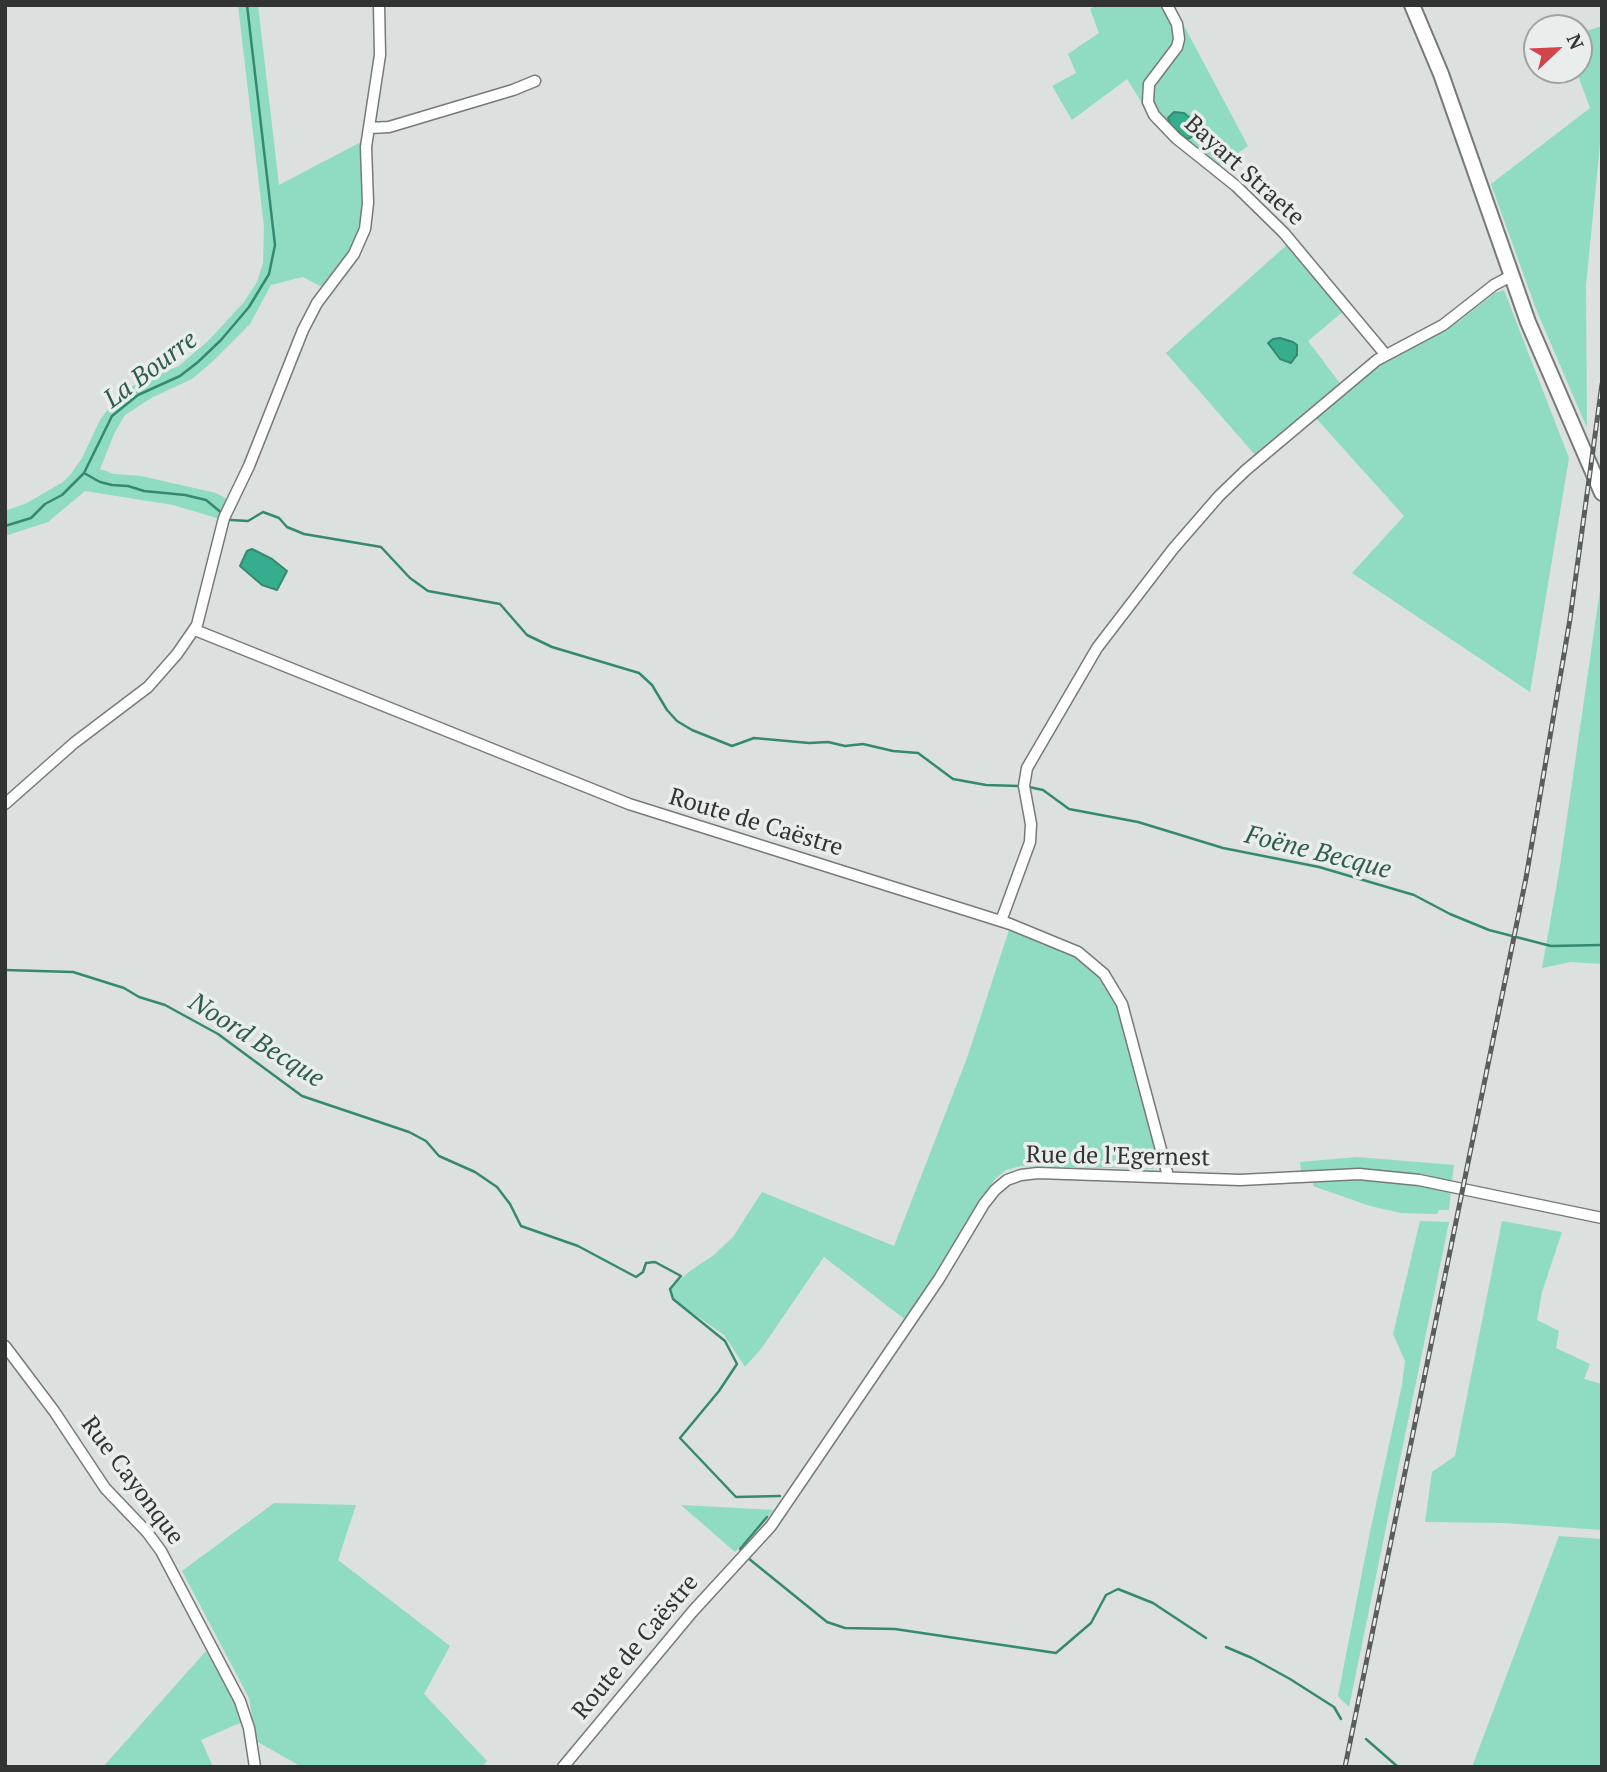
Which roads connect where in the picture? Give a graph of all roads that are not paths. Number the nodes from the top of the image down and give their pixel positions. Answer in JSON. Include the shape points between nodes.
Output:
{"nodes":[{"id":1,"x":379,"y":5,"type":"edge"},
{"id":2,"x":1167,"y":5,"type":"edge"},
{"id":3,"x":1412,"y":5,"type":"edge"},
{"id":4,"x":535,"y":81,"type":"dead end"},
{"id":5,"x":369,"y":128,"type":"junction"},
{"id":6,"x":1511,"y":276,"type":"junction"},
{"id":7,"x":1385,"y":354,"type":"junction"},
{"id":8,"x":1602,"y":493,"type":"edge"},
{"id":9,"x":195,"y":631,"type":"junction"},
{"id":10,"x":5,"y":804,"type":"edge"},
{"id":11,"x":1001,"y":921,"type":"junction"},
{"id":12,"x":1168,"y":1176,"type":"junction"},
{"id":13,"x":1602,"y":1218,"type":"edge"},
{"id":14,"x":5,"y":1346,"type":"edge"},
{"id":15,"x":742,"y":1555,"type":"joint"},
{"id":16,"x":255,"y":1767,"type":"edge"},
{"id":17,"x":563,"y":1767,"type":"edge"}],
"edges":[{"from":1,"to":5,"type":"street","via":[[380,62]]},
{"from":2,"to":7,"type":"street","name":"Bayart Straete","via":[[1179,39],[1149,84],[1147,98],[1154,115],[1284,233]]},
{"from":3,"to":6,"type":"main road","via":[[1446,86]]},
{"from":4,"to":5,"type":"street","via":[[389,127]]},
{"from":5,"to":9,"type":"street","via":[[368,210],[363,235],[303,330],[224,518]]},
{"from":6,"to":7,"type":"street","via":[[1443,325]]},
{"from":6,"to":8,"type":"main road"},
{"from":7,"to":11,"type":"street","via":[[1225,490],[1103,640],[1027,768],[1024,786],[1030,842]]},
{"from":9,"to":10,"type":"street","via":[[148,687],[74,743]]},
{"from":9,"to":11,"type":"street","name":"Route de Caëstre","via":[[649,811]]},
{"from":11,"to":12,"type":"street","name":"Route de Caëstre","via":[[1078,953],[1113,986],[1125,1011]]},
{"from":12,"to":13,"type":"street","name":"Rue de l'Egernest","via":[[1240,1180],[1344,1173],[1395,1176]]},
{"from":12,"to":15,"type":"street","name":"Rue de l'Egernest","via":[[1031,1173],[999,1185],[778,1516]]},
{"from":14,"to":16,"type":"street","name":"Rue Cayonque","via":[[105,1488],[161,1551],[240,1701]]},
{"from":15,"to":17,"type":"street","name":"Route de Caëstre"}]}
